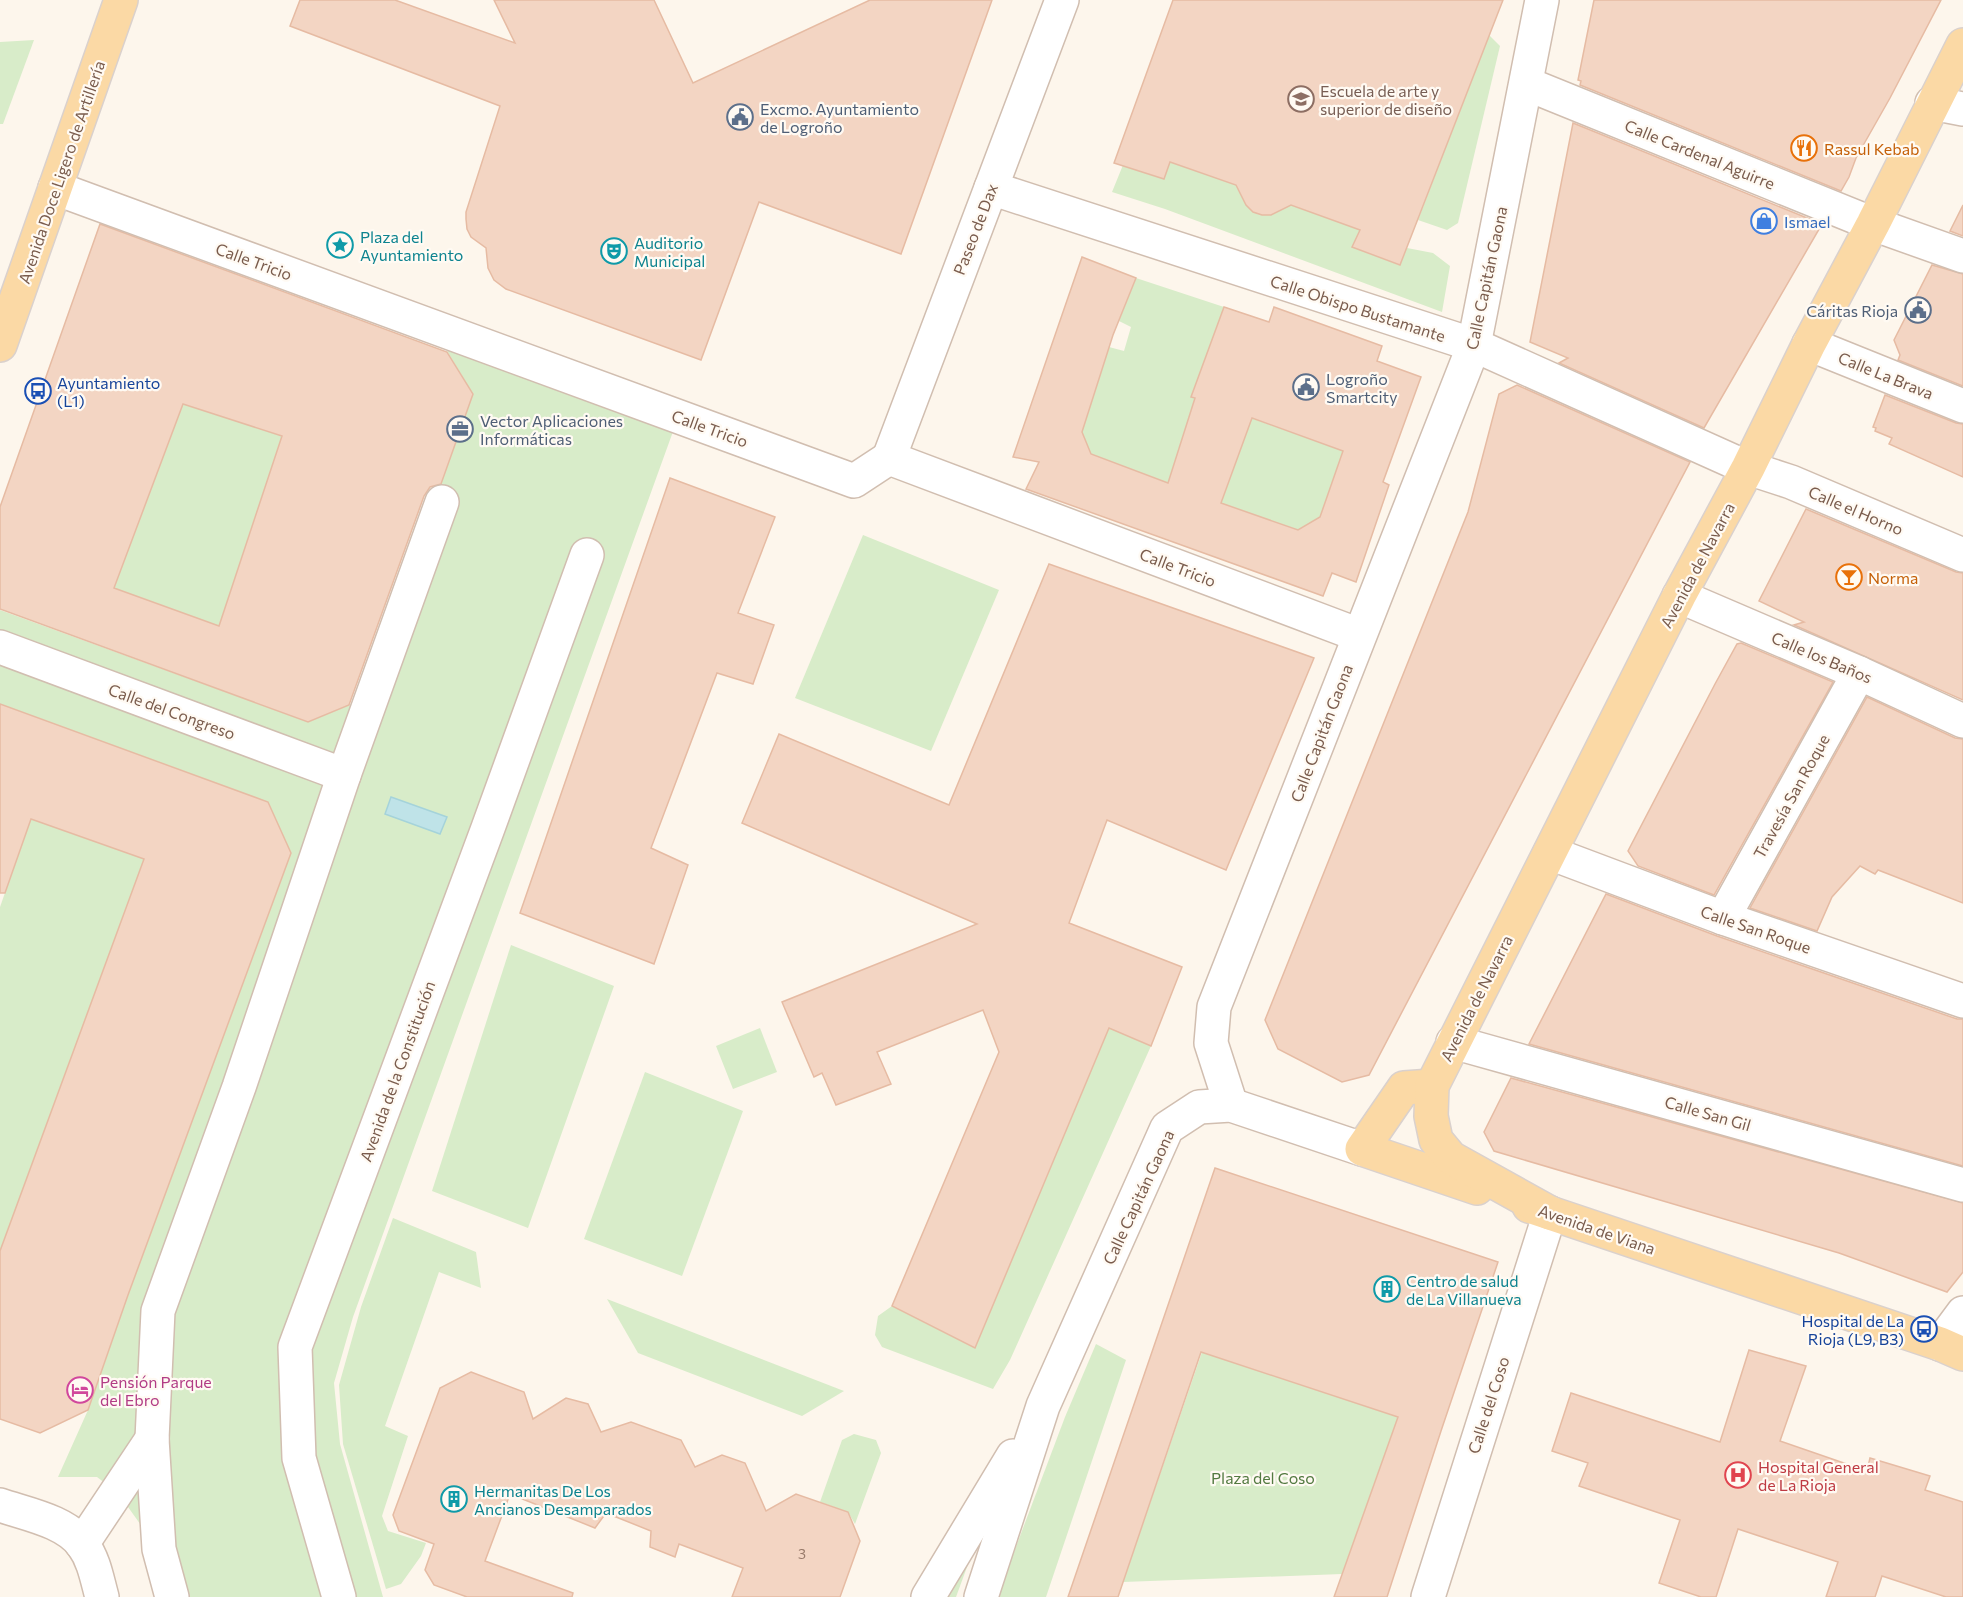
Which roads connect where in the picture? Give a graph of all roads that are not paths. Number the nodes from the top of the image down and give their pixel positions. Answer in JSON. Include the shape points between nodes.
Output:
{"nodes":[{"id":1,"x":121,"y":0,"type":"edge"},
{"id":2,"x":1062,"y":0,"type":"edge"},
{"id":3,"x":1542,"y":0,"type":"edge"},
{"id":4,"x":1963,"y":45,"type":"edge"},
{"id":5,"x":1527,"y":84,"type":"junction"},
{"id":6,"x":1948,"y":106,"type":"edge"},
{"id":7,"x":55,"y":188,"type":"junction"},
{"id":8,"x":991,"y":188,"type":"junction"},
{"id":9,"x":1873,"y":224,"type":"junction"},
{"id":10,"x":1963,"y":256,"type":"edge"},
{"id":11,"x":1809,"y":344,"type":"junction"},
{"id":12,"x":0,"y":345,"type":"edge"},
{"id":13,"x":1474,"y":345,"type":"junction"},
{"id":14,"x":1963,"y":406,"type":"edge"},
{"id":15,"x":889,"y":458,"type":"junction"},
{"id":16,"x":1748,"y":468,"type":"junction"},
{"id":17,"x":442,"y":502,"type":"dead end"},
{"id":18,"x":587,"y":555,"type":"dead end"},
{"id":19,"x":1963,"y":555,"type":"edge"},
{"id":20,"x":1679,"y":596,"type":"junction"},
{"id":21,"x":1359,"y":634,"type":"junction"},
{"id":22,"x":0,"y":647,"type":"edge"},
{"id":23,"x":1859,"y":673,"type":"junction"},
{"id":24,"x":1963,"y":721,"type":"edge"},
{"id":25,"x":344,"y":775,"type":"junction"},
{"id":26,"x":1550,"y":853,"type":"junction"},
{"id":27,"x":1723,"y":918,"type":"junction"},
{"id":28,"x":1963,"y":1001,"type":"edge"},
{"id":29,"x":1453,"y":1042,"type":"junction"},
{"id":30,"x":1432,"y":1086,"type":"junction"},
{"id":31,"x":1231,"y":1105,"type":"junction"},
{"id":32,"x":1362,"y":1149,"type":"junction"},
{"id":33,"x":1963,"y":1185,"type":"edge"},
{"id":34,"x":1550,"y":1213,"type":"junction"},
{"id":35,"x":1963,"y":1313,"type":"edge"},
{"id":36,"x":1952,"y":1349,"type":"edge"},
{"id":37,"x":1043,"y":1406,"type":"junction"},
{"id":38,"x":152,"y":1439,"type":"junction"},
{"id":39,"x":0,"y":1505,"type":"edge"},
{"id":40,"x":74,"y":1536,"type":"junction"},
{"id":41,"x":102,"y":1597,"type":"edge"},
{"id":42,"x":172,"y":1597,"type":"edge"},
{"id":43,"x":339,"y":1597,"type":"edge"},
{"id":44,"x":928,"y":1597,"type":"edge"},
{"id":45,"x":981,"y":1597,"type":"edge"},
{"id":46,"x":1428,"y":1597,"type":"edge"}],
"edges":[{"from":1,"to":7,"type":"main road","name":"Avenida Doce Ligero de Artillería"},
{"from":2,"to":8,"type":"street","name":"Paseo de Dax"},
{"from":3,"to":5,"type":"street","name":"Calle Capitán Gaona"},
{"from":4,"to":6,"type":"main road","name":"Avenida de Navarra"},
{"from":5,"to":9,"type":"street","name":"Calle Cardenal Aguirre"},
{"from":5,"to":13,"type":"street","name":"Calle Capitán Gaona"},
{"from":6,"to":9,"type":"main road","name":"Avenida de Navarra"},
{"from":7,"to":12,"type":"main road","name":"Avenida Doce Ligero de Artillería"},
{"from":7,"to":15,"type":"street","name":"Calle Tricio","via":[[854,481]]},
{"from":8,"to":13,"type":"street","name":"Calle Obispo Bustamante"},
{"from":8,"to":15,"type":"street","name":"Paseo de Dax"},
{"from":9,"to":10,"type":"street","name":"Calle Cardenal Aguirre"},
{"from":9,"to":11,"type":"main road","name":"Avenida de Navarra"},
{"from":11,"to":14,"type":"street","name":"Calle La Brava"},
{"from":11,"to":16,"type":"main road","name":"Avenida de Navarra"},
{"from":13,"to":16,"type":"street","name":"Calle Obispo Bustamante"},
{"from":13,"to":21,"type":"street","name":"Calle Capitán Gaona"},
{"from":15,"to":21,"type":"street","name":"Calle Tricio"},
{"from":16,"to":19,"type":"street","name":"Calle el Horno","via":[[1791,482]]},
{"from":16,"to":20,"type":"main road","name":"Avenida de Navarra"},
{"from":17,"to":25,"type":"street"},
{"from":18,"to":43,"type":"street","name":"Avenida de la Constitución","via":[[295,1347],[299,1458]]},
{"from":20,"to":23,"type":"street","name":"Calle los Baños"},
{"from":20,"to":26,"type":"main road","name":"Avenida de Navarra"},
{"from":21,"to":31,"type":"street","name":"Calle Capitán Gaona","via":[[1214,1007],[1211,1043]]},
{"from":22,"to":25,"type":"street","name":"Calle del Congreso"},
{"from":23,"to":24,"type":"street","name":"Calle los Baños"},
{"from":23,"to":27,"type":"street","name":"Travesía San Roque"},
{"from":25,"to":38,"type":"street","via":[[239,1087],[158,1311]]},
{"from":26,"to":27,"type":"street","name":"Calle San Roque"},
{"from":26,"to":29,"type":"main road","name":"Avenida de Navarra"},
{"from":27,"to":28,"type":"street","name":"Calle San Roque"},
{"from":29,"to":30,"type":"main road","name":"Avenida de Navarra"},
{"from":29,"to":33,"type":"street","name":"Calle San Gil"},
{"from":30,"to":32,"type":"main road","via":[[1404,1088]]},
{"from":30,"to":34,"type":"main road","name":"Avenida de Navarra","via":[[1431,1116],[1436,1140],[1451,1158]]},
{"from":31,"to":32,"type":"street","name":"Avenida de Viana"},
{"from":31,"to":37,"type":"street","name":"Calle Capitán Gaona","via":[[1199,1107],[1167,1128]]},
{"from":32,"to":34,"type":"main road","name":"Avenida de Viana"},
{"from":34,"to":36,"type":"main road","name":"Avenida de Viana"},
{"from":34,"to":46,"type":"street","name":"Calle del Coso"},
{"from":35,"to":36,"type":"street"},
{"from":37,"to":44,"type":"street","name":"Calle Capitán Gaona"},
{"from":37,"to":45,"type":"street","name":"Calle Capitán Gaona"},
{"from":38,"to":40,"type":"street"},
{"from":38,"to":42,"type":"street","via":[[159,1549]]},
{"from":39,"to":40,"type":"street"},
{"from":40,"to":41,"type":"street","via":[[93,1564]]}]}
